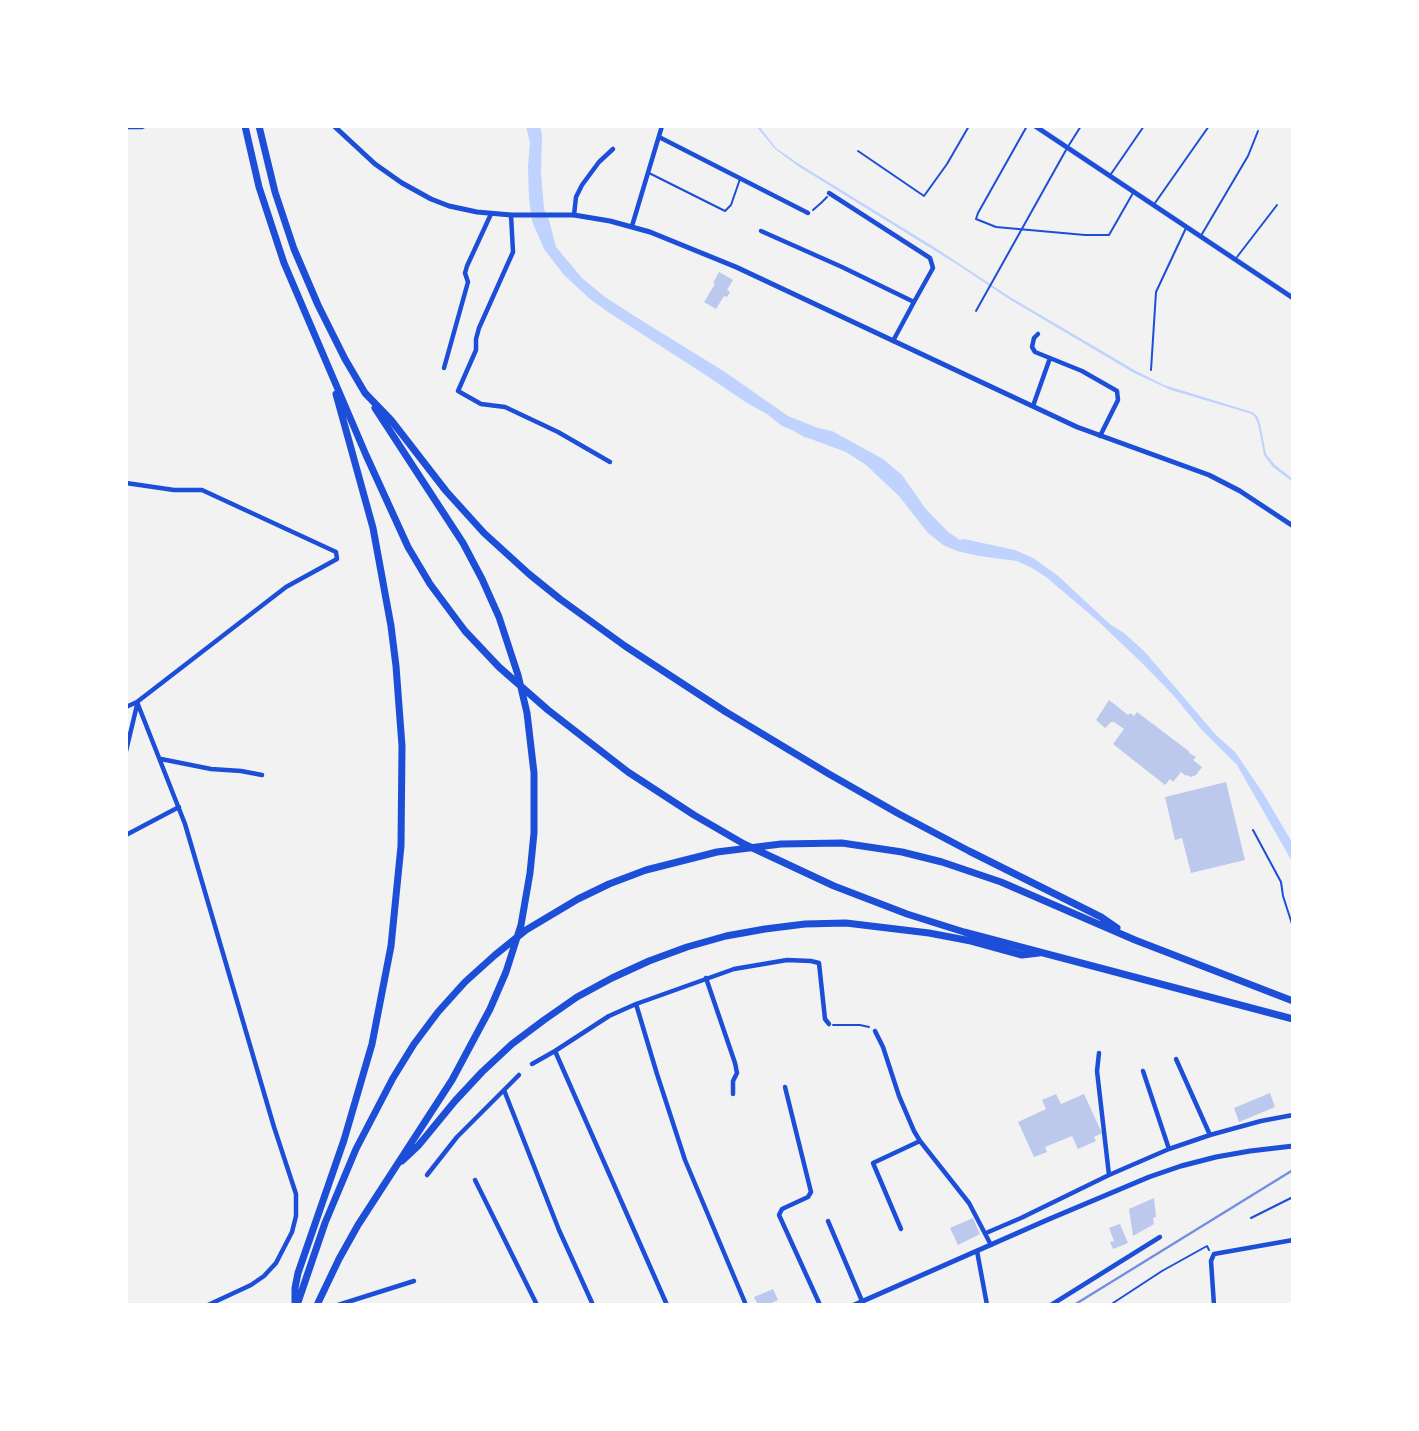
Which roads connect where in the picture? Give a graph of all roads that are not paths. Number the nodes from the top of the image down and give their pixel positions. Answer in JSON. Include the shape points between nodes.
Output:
{"nodes":[{"id":1,"x":144,"y":126,"type":"edge"},
{"id":2,"x":246,"y":126,"type":"edge"},
{"id":3,"x":260,"y":126,"type":"edge"},
{"id":4,"x":334,"y":126,"type":"edge"},
{"id":5,"x":662,"y":126,"type":"edge"},
{"id":6,"x":969,"y":126,"type":"edge"},
{"id":7,"x":1027,"y":126,"type":"edge"},
{"id":8,"x":1035,"y":126,"type":"edge"},
{"id":9,"x":1081,"y":126,"type":"edge"},
{"id":10,"x":1144,"y":126,"type":"edge"},
{"id":11,"x":1209,"y":126,"type":"edge"},
{"id":12,"x":126,"y":127,"type":"edge"},
{"id":13,"x":1258,"y":131,"type":"dead end"},
{"id":14,"x":659,"y":137,"type":"junction"},
{"id":15,"x":1067,"y":148,"type":"junction"},
{"id":16,"x":613,"y":149,"type":"dead end"},
{"id":17,"x":858,"y":152,"type":"dead end"},
{"id":18,"x":649,"y":172,"type":"junction"},
{"id":19,"x":1110,"y":176,"type":"junction"},
{"id":20,"x":740,"y":178,"type":"junction"},
{"id":21,"x":1134,"y":192,"type":"junction"},
{"id":22,"x":829,"y":193,"type":"road end"},
{"id":23,"x":1154,"y":205,"type":"junction"},
{"id":24,"x":1277,"y":205,"type":"dead end"},
{"id":25,"x":808,"y":213,"type":"road end"},
{"id":26,"x":491,"y":214,"type":"junction"},
{"id":27,"x":511,"y":215,"type":"junction"},
{"id":28,"x":574,"y":215,"type":"junction"},
{"id":29,"x":632,"y":226,"type":"junction"},
{"id":30,"x":1187,"y":227,"type":"junction"},
{"id":31,"x":1021,"y":229,"type":"junction"},
{"id":32,"x":761,"y":231,"type":"dead end"},
{"id":33,"x":1200,"y":236,"type":"junction"},
{"id":34,"x":1235,"y":259,"type":"junction"},
{"id":35,"x":1293,"y":298,"type":"edge"},
{"id":36,"x":914,"y":302,"type":"junction"},
{"id":37,"x":976,"y":311,"type":"dead end"},
{"id":38,"x":1038,"y":334,"type":"dead end"},
{"id":39,"x":893,"y":341,"type":"junction"},
{"id":40,"x":1050,"y":358,"type":"junction"},
{"id":41,"x":443,"y":368,"type":"dead end"},
{"id":42,"x":1151,"y":370,"type":"dead end"},
{"id":43,"x":333,"y":379,"type":"junction"},
{"id":44,"x":365,"y":393,"type":"junction"},
{"id":45,"x":1032,"y":407,"type":"junction"},
{"id":46,"x":1100,"y":436,"type":"junction"},
{"id":47,"x":610,"y":462,"type":"dead end"},
{"id":48,"x":126,"y":483,"type":"edge"},
{"id":49,"x":1293,"y":526,"type":"edge"},
{"id":50,"x":137,"y":702,"type":"junction"},
{"id":51,"x":126,"y":707,"type":"edge"},
{"id":52,"x":126,"y":751,"type":"edge"},
{"id":53,"x":161,"y":759,"type":"junction"},
{"id":54,"x":262,"y":775,"type":"dead end"},
{"id":55,"x":179,"y":807,"type":"junction"},
{"id":56,"x":1253,"y":830,"type":"dead end"},
{"id":57,"x":126,"y":835,"type":"edge"},
{"id":58,"x":1293,"y":927,"type":"edge"},
{"id":59,"x":1135,"y":940,"type":"junction"},
{"id":60,"x":1041,"y":953,"type":"junction"},
{"id":61,"x":706,"y":978,"type":"junction"},
{"id":62,"x":1290,"y":1000,"type":"edge"},
{"id":63,"x":636,"y":1004,"type":"junction"},
{"id":64,"x":1291,"y":1018,"type":"edge"},
{"id":65,"x":829,"y":1024,"type":"road end"},
{"id":66,"x":875,"y":1031,"type":"road end"},
{"id":67,"x":555,"y":1051,"type":"junction"},
{"id":68,"x":1099,"y":1053,"type":"dead end"},
{"id":69,"x":1176,"y":1059,"type":"dead end"},
{"id":70,"x":532,"y":1064,"type":"dead end"},
{"id":71,"x":1143,"y":1072,"type":"dead end"},
{"id":72,"x":519,"y":1075,"type":"dead end"},
{"id":73,"x":785,"y":1087,"type":"dead end"},
{"id":74,"x":504,"y":1090,"type":"junction"},
{"id":75,"x":733,"y":1094,"type":"dead end"},
{"id":76,"x":1293,"y":1115,"type":"edge"},
{"id":77,"x":1210,"y":1135,"type":"junction"},
{"id":78,"x":920,"y":1141,"type":"junction"},
{"id":79,"x":1293,"y":1146,"type":"edge"},
{"id":80,"x":1169,"y":1149,"type":"junction"},
{"id":81,"x":394,"y":1169,"type":"junction"},
{"id":82,"x":427,"y":1175,"type":"dead end"},
{"id":83,"x":1109,"y":1175,"type":"junction"},
{"id":84,"x":475,"y":1180,"type":"dead end"},
{"id":85,"x":1293,"y":1197,"type":"edge"},
{"id":86,"x":1251,"y":1218,"type":"dead end"},
{"id":87,"x":828,"y":1221,"type":"dead end"},
{"id":88,"x":901,"y":1229,"type":"dead end"},
{"id":89,"x":986,"y":1233,"type":"junction"},
{"id":90,"x":1160,"y":1237,"type":"dead end"},
{"id":91,"x":1293,"y":1240,"type":"edge"},
{"id":92,"x":991,"y":1245,"type":"junction"},
{"id":93,"x":977,"y":1251,"type":"junction"},
{"id":94,"x":414,"y":1281,"type":"dead end"},
{"id":95,"x":862,"y":1301,"type":"junction"},
{"id":96,"x":208,"y":1305,"type":"edge"},
{"id":97,"x":296,"y":1305,"type":"edge"},
{"id":98,"x":317,"y":1305,"type":"edge"},
{"id":99,"x":338,"y":1305,"type":"edge"},
{"id":100,"x":537,"y":1305,"type":"edge"},
{"id":101,"x":593,"y":1305,"type":"edge"},
{"id":102,"x":667,"y":1305,"type":"edge"},
{"id":103,"x":746,"y":1305,"type":"edge"},
{"id":104,"x":820,"y":1305,"type":"edge"},
{"id":105,"x":854,"y":1305,"type":"edge"},
{"id":106,"x":986,"y":1305,"type":"edge"},
{"id":107,"x":1051,"y":1305,"type":"edge"},
{"id":108,"x":1214,"y":1305,"type":"edge"}],
"edges":[{"from":1,"to":12,"type":"street"},
{"from":2,"to":43,"type":"highway","via":[[274,235]]},
{"from":3,"to":44,"type":"highway","via":[[275,192],[302,269]]},
{"from":4,"to":26,"type":"street","via":[[375,164],[419,193],[449,206]]},
{"from":5,"to":14,"type":"street"},
{"from":6,"to":17,"type":"lane","via":[[924,197]]},
{"from":7,"to":31,"type":"lane","via":[[976,219]]},
{"from":8,"to":15,"type":"street"},
{"from":9,"to":15,"type":"lane"},
{"from":10,"to":19,"type":"lane"},
{"from":11,"to":23,"type":"lane"},
{"from":13,"to":33,"type":"lane"},
{"from":14,"to":18,"type":"street"},
{"from":14,"to":20,"type":"street"},
{"from":15,"to":19,"type":"street"},
{"from":15,"to":31,"type":"lane"},
{"from":16,"to":28,"type":"street","via":[[582,185]]},
{"from":18,"to":20,"type":"lane","via":[[725,211]]},
{"from":18,"to":29,"type":"street"},
{"from":19,"to":21,"type":"street"},
{"from":20,"to":25,"type":"street"},
{"from":21,"to":23,"type":"street"},
{"from":21,"to":31,"type":"lane","via":[[1109,235]]},
{"from":22,"to":36,"type":"street","via":[[931,260],[932,271]]},
{"from":23,"to":30,"type":"street"},
{"from":24,"to":34,"type":"lane"},
{"from":26,"to":27,"type":"street"},
{"from":26,"to":41,"type":"street","via":[[467,266],[468,282]]},
{"from":27,"to":28,"type":"street"},
{"from":27,"to":47,"type":"street","via":[[513,252],[479,328],[477,350],[458,391],[481,404],[506,407]]},
{"from":28,"to":29,"type":"street"},
{"from":29,"to":39,"type":"street","via":[[715,258]]},
{"from":30,"to":33,"type":"street"},
{"from":30,"to":42,"type":"lane","via":[[1156,292]]},
{"from":31,"to":37,"type":"lane"},
{"from":32,"to":36,"type":"street"},
{"from":33,"to":34,"type":"street"},
{"from":34,"to":35,"type":"street"},
{"from":36,"to":39,"type":"street"},
{"from":38,"to":40,"type":"street","via":[[1032,346]]},
{"from":39,"to":45,"type":"street"},
{"from":40,"to":45,"type":"street"},
{"from":40,"to":46,"type":"street","via":[[1118,391]]},
{"from":43,"to":60,"type":"highway","via":[[390,511],[418,566],[452,616],[499,667],[596,749],[702,820],[816,878],[954,929]]},
{"from":43,"to":97,"type":"highway","via":[[373,528],[391,626],[402,746],[401,846],[376,1024],[344,1140],[298,1273]]},
{"from":44,"to":59,"type":"highway","via":[[484,533],[539,582],[625,646],[829,774]]},
{"from":44,"to":81,"type":"highway","via":[[458,535],[491,598],[522,690],[535,793],[527,894],[506,972],[463,1062]]},
{"from":45,"to":46,"type":"street"},
{"from":46,"to":49,"type":"street","via":[[1209,475]]},
{"from":48,"to":50,"type":"street","via":[[202,490],[336,552],[337,559],[286,587]]},
{"from":50,"to":51,"type":"street"},
{"from":50,"to":52,"type":"street"},
{"from":50,"to":53,"type":"street"},
{"from":53,"to":54,"type":"street"},
{"from":53,"to":55,"type":"street"},
{"from":55,"to":57,"type":"street"},
{"from":55,"to":96,"type":"street","via":[[296,1194],[292,1232],[276,1263],[251,1285]]},
{"from":56,"to":58,"type":"lane","via":[[1281,882]]},
{"from":59,"to":62,"type":"highway"},
{"from":59,"to":97,"type":"highway","via":[[1001,882],[942,862],[863,845],[782,844],[717,852],[609,884],[526,930],[495,954],[438,1012],[365,1131],[339,1186]]},
{"from":60,"to":64,"type":"highway"},
{"from":60,"to":81,"type":"highway","via":[[1022,954],[929,933],[846,923],[765,929],[687,947],[612,978],[544,1020],[482,1072]]},
{"from":61,"to":63,"type":"street"},
{"from":61,"to":65,"type":"street","via":[[765,963],[819,963]]},
{"from":61,"to":75,"type":"street","via":[[735,1063]]},
{"from":63,"to":67,"type":"street"},
{"from":63,"to":103,"type":"street","via":[[685,1160]]},
{"from":66,"to":78,"type":"street"},
{"from":67,"to":70,"type":"street"},
{"from":67,"to":102,"type":"street"},
{"from":68,"to":83,"type":"street","via":[[1097,1072]]},
{"from":69,"to":77,"type":"street"},
{"from":71,"to":80,"type":"street"},
{"from":72,"to":74,"type":"street"},
{"from":73,"to":104,"type":"street","via":[[811,1192],[779,1215]]},
{"from":74,"to":82,"type":"street"},
{"from":74,"to":101,"type":"street"},
{"from":76,"to":77,"type":"street"},
{"from":77,"to":80,"type":"street"},
{"from":78,"to":88,"type":"street","via":[[873,1163]]},
{"from":78,"to":89,"type":"street","via":[[969,1203]]},
{"from":79,"to":92,"type":"street","via":[[1216,1157],[1164,1172]]},
{"from":80,"to":83,"type":"street"},
{"from":81,"to":98,"type":"highway","via":[[358,1225]]},
{"from":83,"to":89,"type":"street"},
{"from":84,"to":100,"type":"street"},
{"from":85,"to":86,"type":"lane"},
{"from":87,"to":95,"type":"street"},
{"from":89,"to":92,"type":"street"},
{"from":90,"to":107,"type":"street"},
{"from":91,"to":108,"type":"street","via":[[1213,1256]]},
{"from":92,"to":93,"type":"street"},
{"from":93,"to":95,"type":"street"},
{"from":93,"to":106,"type":"street"},
{"from":94,"to":99,"type":"street"},
{"from":95,"to":105,"type":"street"}]}
